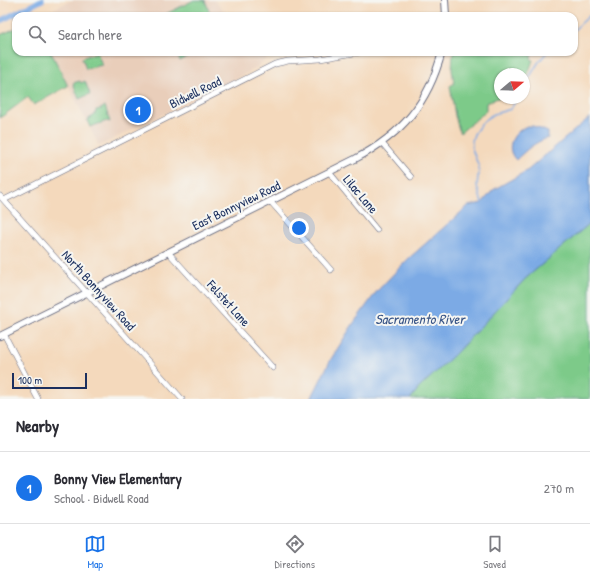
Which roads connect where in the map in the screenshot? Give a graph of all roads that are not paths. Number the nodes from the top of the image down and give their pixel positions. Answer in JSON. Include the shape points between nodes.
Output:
{"nodes":[{"id":1,"x":445,"y":0,"type":"edge"},
{"id":2,"x":446,"y":12,"type":"edge"},
{"id":3,"x":337,"y":56,"type":"edge"},
{"id":4,"x":441,"y":56,"type":"edge"},
{"id":5,"x":382,"y":143,"type":"junction"},
{"id":6,"x":329,"y":172,"type":"junction"},
{"id":7,"x":411,"y":177,"type":"dead end"},
{"id":8,"x":0,"y":196,"type":"edge"},
{"id":9,"x":4,"y":200,"type":"junction"},
{"id":10,"x":270,"y":201,"type":"junction"},
{"id":11,"x":377,"y":230,"type":"dead end"},
{"id":12,"x":168,"y":252,"type":"junction"},
{"id":13,"x":331,"y":270,"type":"dead end"},
{"id":14,"x":86,"y":292,"type":"junction"},
{"id":15,"x":2,"y":335,"type":"edge"},
{"id":16,"x":273,"y":368,"type":"dead end"},
{"id":17,"x":38,"y":399,"type":"edge"},
{"id":18,"x":182,"y":399,"type":"edge"}],
"edges":[{"from":1,"to":2,"type":"street"},
{"from":3,"to":9,"type":"street","name":"Bidwell Road","via":[[275,64]]},
{"from":4,"to":5,"type":"street","name":"East Bonnyview Road","via":[[434,78],[423,98],[405,123]]},
{"from":5,"to":6,"type":"street","name":"East Bonnyview Road"},
{"from":5,"to":7,"type":"street"},
{"from":6,"to":10,"type":"street","name":"East Bonnyview Road"},
{"from":6,"to":11,"type":"street","name":"Lilac Lane"},
{"from":8,"to":9,"type":"street","name":"North Bonnyview Road"},
{"from":9,"to":14,"type":"street","name":"North Bonnyview Road"},
{"from":10,"to":12,"type":"street","name":"East Bonnyview Road"},
{"from":10,"to":13,"type":"street"},
{"from":12,"to":14,"type":"street","name":"East Bonnyview Road"},
{"from":12,"to":16,"type":"street","name":"Felstet Lane"},
{"from":14,"to":15,"type":"street","name":"East Bonnyview Road"},
{"from":14,"to":18,"type":"street","name":"North Bonnyview Road"},
{"from":15,"to":17,"type":"street"}]}
